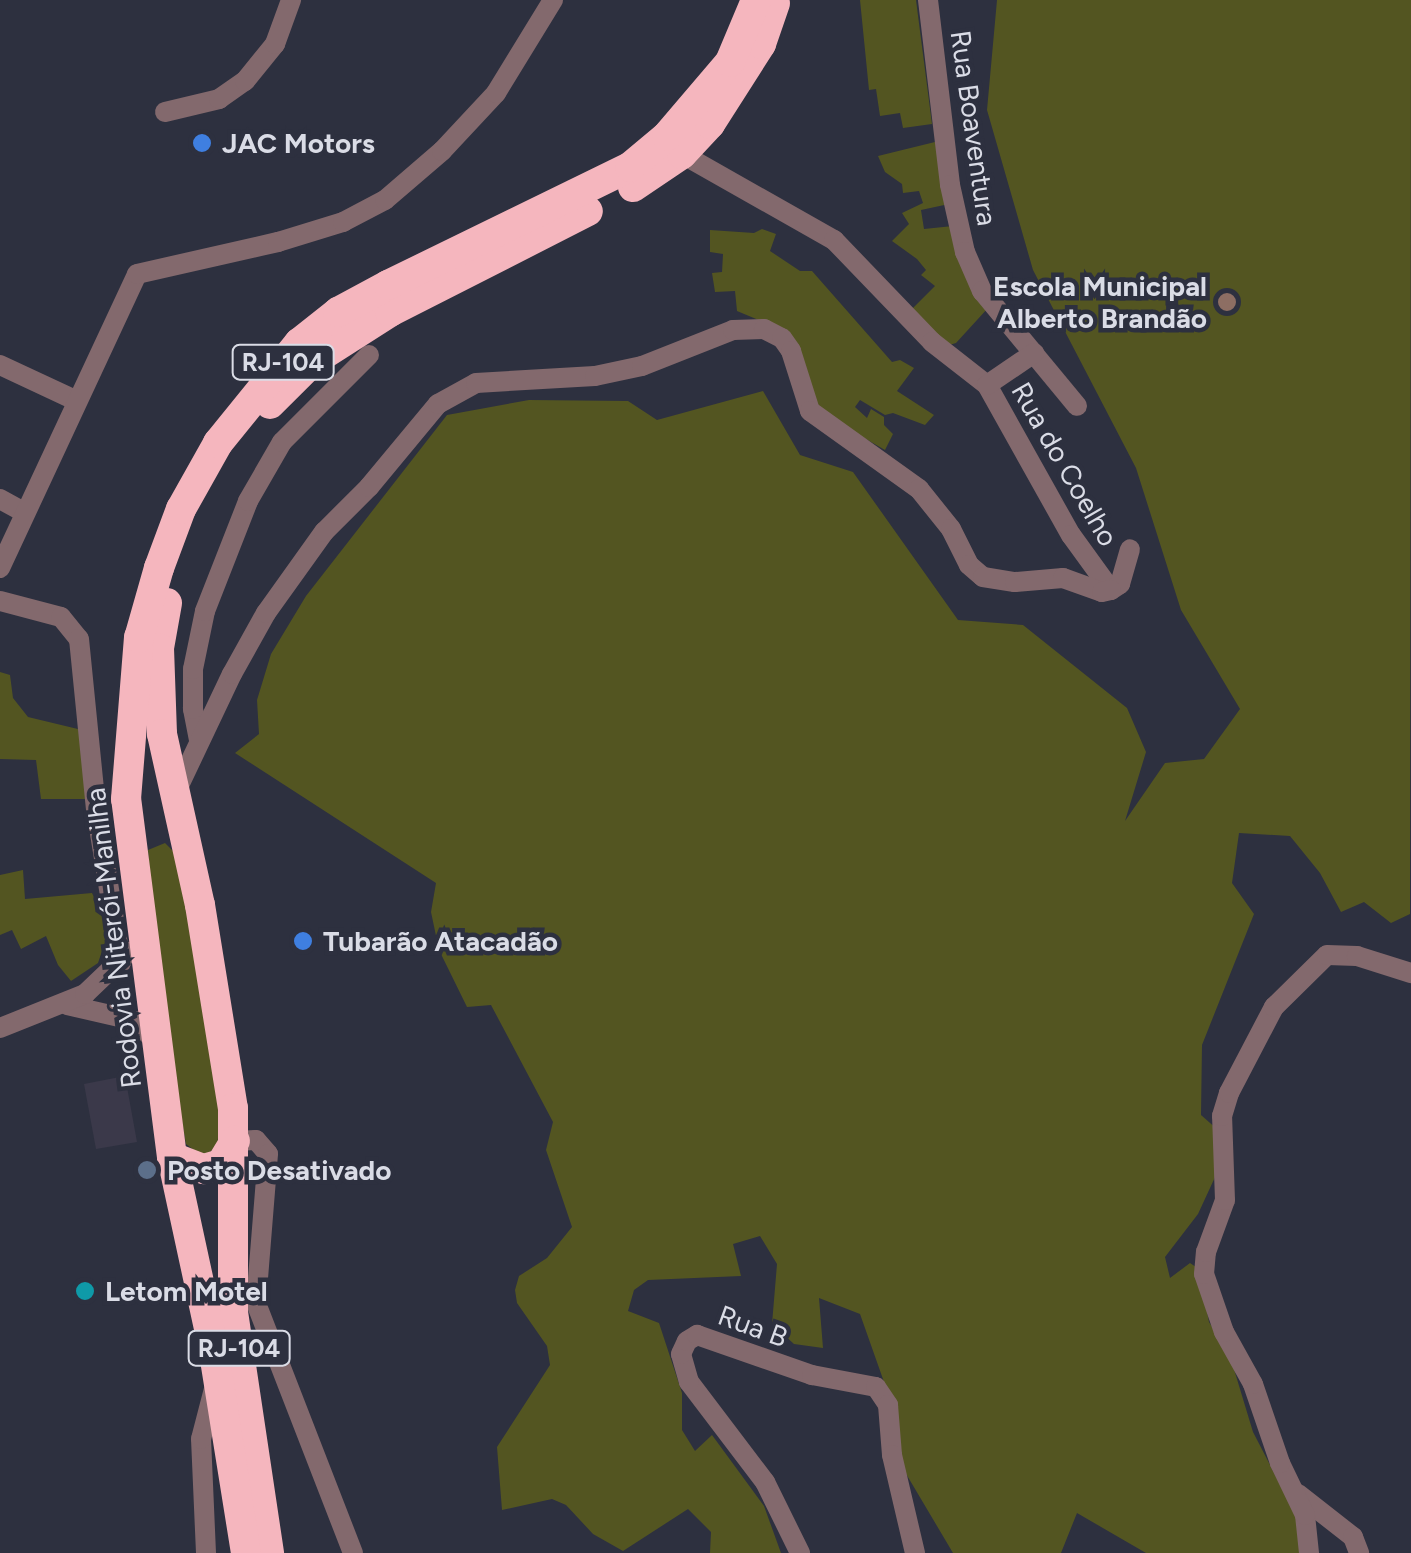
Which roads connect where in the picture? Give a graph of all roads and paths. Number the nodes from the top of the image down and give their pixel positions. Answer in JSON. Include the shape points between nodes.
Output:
{"nodes":[{"id":1,"x":290,"y":0,"type":"edge"},
{"id":2,"x":553,"y":0,"type":"edge"},
{"id":3,"x":756,"y":0,"type":"edge"},
{"id":4,"x":776,"y":0,"type":"edge"},
{"id":5,"x":928,"y":0,"type":"edge"},
{"id":6,"x":165,"y":112,"type":"dead end"},
{"id":7,"x":682,"y":154,"type":"junction"},
{"id":8,"x":1034,"y":354,"type":"junction"},
{"id":9,"x":369,"y":355,"type":"dead end"},
{"id":10,"x":0,"y":365,"type":"edge"},
{"id":11,"x":987,"y":385,"type":"junction"},
{"id":12,"x":75,"y":400,"type":"junction"},
{"id":13,"x":1077,"y":406,"type":"dead end"},
{"id":14,"x":0,"y":499,"type":"edge"},
{"id":15,"x":24,"y":512,"type":"junction"},
{"id":16,"x":1130,"y":549,"type":"dead end"},
{"id":17,"x":0,"y":568,"type":"edge"},
{"id":18,"x":1111,"y":590,"type":"junction"},
{"id":19,"x":0,"y":601,"type":"edge"},
{"id":20,"x":200,"y":742,"type":"junction"},
{"id":21,"x":174,"y":796,"type":"junction"},
{"id":22,"x":185,"y":844,"type":"junction"},
{"id":23,"x":134,"y":861,"type":"junction"},
{"id":24,"x":142,"y":934,"type":"junction"},
{"id":25,"x":120,"y":962,"type":"junction"},
{"id":26,"x":1411,"y":972,"type":"edge"},
{"id":27,"x":55,"y":1005,"type":"junction"},
{"id":28,"x":0,"y":1028,"type":"edge"},
{"id":29,"x":156,"y":1041,"type":"junction"},
{"id":30,"x":234,"y":1141,"type":"junction"},
{"id":31,"x":172,"y":1157,"type":"junction"},
{"id":32,"x":232,"y":1246,"type":"junction"},
{"id":33,"x":254,"y":1288,"type":"junction"},
{"id":34,"x":218,"y":1374,"type":"junction"},
{"id":35,"x":1296,"y":1493,"type":"junction"},
{"id":36,"x":206,"y":1553,"type":"edge"},
{"id":37,"x":246,"y":1553,"type":"edge"},
{"id":38,"x":268,"y":1553,"type":"edge"},
{"id":39,"x":353,"y":1553,"type":"edge"},
{"id":40,"x":800,"y":1553,"type":"edge"},
{"id":41,"x":915,"y":1553,"type":"edge"},
{"id":42,"x":1310,"y":1553,"type":"edge"},
{"id":43,"x":1359,"y":1553,"type":"edge"}],
"edges":[{"from":1,"to":6,"type":"street","via":[[275,44],[246,81],[219,99]]},
{"from":2,"to":12,"type":"street","via":[[496,93],[385,200],[343,222],[278,242],[136,274]]},
{"from":3,"to":23,"type":"highway","name":"Rodovia Niterói-Manilha","number":"RJ-104","via":[[730,62],[642,157],[338,312],[299,343],[218,443],[181,510],[139,638],[125,777]]},
{"from":4,"to":7,"type":"highway","number":"RJ-104","via":[[739,84]]},
{"from":5,"to":8,"type":"street","name":"Rua Boaventura","via":[[950,185],[965,252],[982,291]]},
{"from":7,"to":11,"type":"street","name":"Rua do Coelho","via":[[834,240],[932,342]]},
{"from":7,"to":21,"type":"highway","number":"RJ-104","via":[[627,191],[390,312],[312,362],[270,404],[206,499],[164,614],[158,685]]},
{"from":8,"to":11,"type":"street"},
{"from":8,"to":13,"type":"street","name":"Rua Boaventura"},
{"from":9,"to":20,"type":"street","via":[[282,442],[248,501],[205,611],[197,650],[193,709]]},
{"from":10,"to":12,"type":"street"},
{"from":11,"to":18,"type":"street","name":"Rua do Coelho","via":[[1071,534]]},
{"from":12,"to":15,"type":"street"},
{"from":14,"to":15,"type":"street"},
{"from":15,"to":17,"type":"street"},
{"from":16,"to":18,"type":"street","via":[[1120,584]]},
{"from":18,"to":20,"type":"street","via":[[1063,578],[983,577],[919,489],[810,411],[792,350],[782,338],[748,327],[642,366],[476,384],[438,404],[302,563],[232,674]]},
{"from":19,"to":25,"type":"street","via":[[61,618],[79,638]]},
{"from":20,"to":21,"type":"street"},
{"from":21,"to":22,"type":"highway","number":"RJ-104"},
{"from":22,"to":23,"type":"highway","via":[[160,832],[144,842]]},
{"from":22,"to":30,"type":"highway","number":"RJ-104"},
{"from":23,"to":24,"type":"highway","name":"Rodovia Niterói-Manilha","number":"RJ-104"},
{"from":24,"to":25,"type":"street"},
{"from":24,"to":29,"type":"highway","name":"Rodovia Niterói-Manilha","number":"RJ-104"},
{"from":25,"to":27,"type":"street","via":[[86,994]]},
{"from":26,"to":35,"type":"street","via":[[1358,956],[1327,955],[1274,1007],[1222,1116],[1224,1200],[1204,1274]]},
{"from":27,"to":28,"type":"street"},
{"from":27,"to":29,"type":"street","via":[[111,1012]]},
{"from":29,"to":31,"type":"highway","name":"Rodovia Niterói-Manilha","number":"RJ-104"},
{"from":30,"to":31,"type":"highway","via":[[222,1164],[204,1169]]},
{"from":30,"to":32,"type":"highway","number":"RJ-104"},
{"from":30,"to":33,"type":"street","via":[[256,1140],[268,1154]]},
{"from":31,"to":34,"type":"highway","name":"Rodovia Niterói-Manilha","number":"RJ-104"},
{"from":32,"to":33,"type":"highway"},
{"from":32,"to":38,"type":"highway","number":"RJ-104","via":[[233,1312]]},
{"from":33,"to":39,"type":"street"},
{"from":34,"to":36,"type":"street","via":[[201,1439]]},
{"from":34,"to":37,"type":"highway","name":"Rodovia Niterói-Manilha","number":"RJ-104"},
{"from":35,"to":42,"type":"street"},
{"from":35,"to":43,"type":"street","via":[[1354,1538]]},
{"from":40,"to":41,"type":"street","name":"Rua B","via":[[765,1482],[689,1382],[681,1354],[697,1335],[812,1375],[876,1387],[888,1406]]}]}
